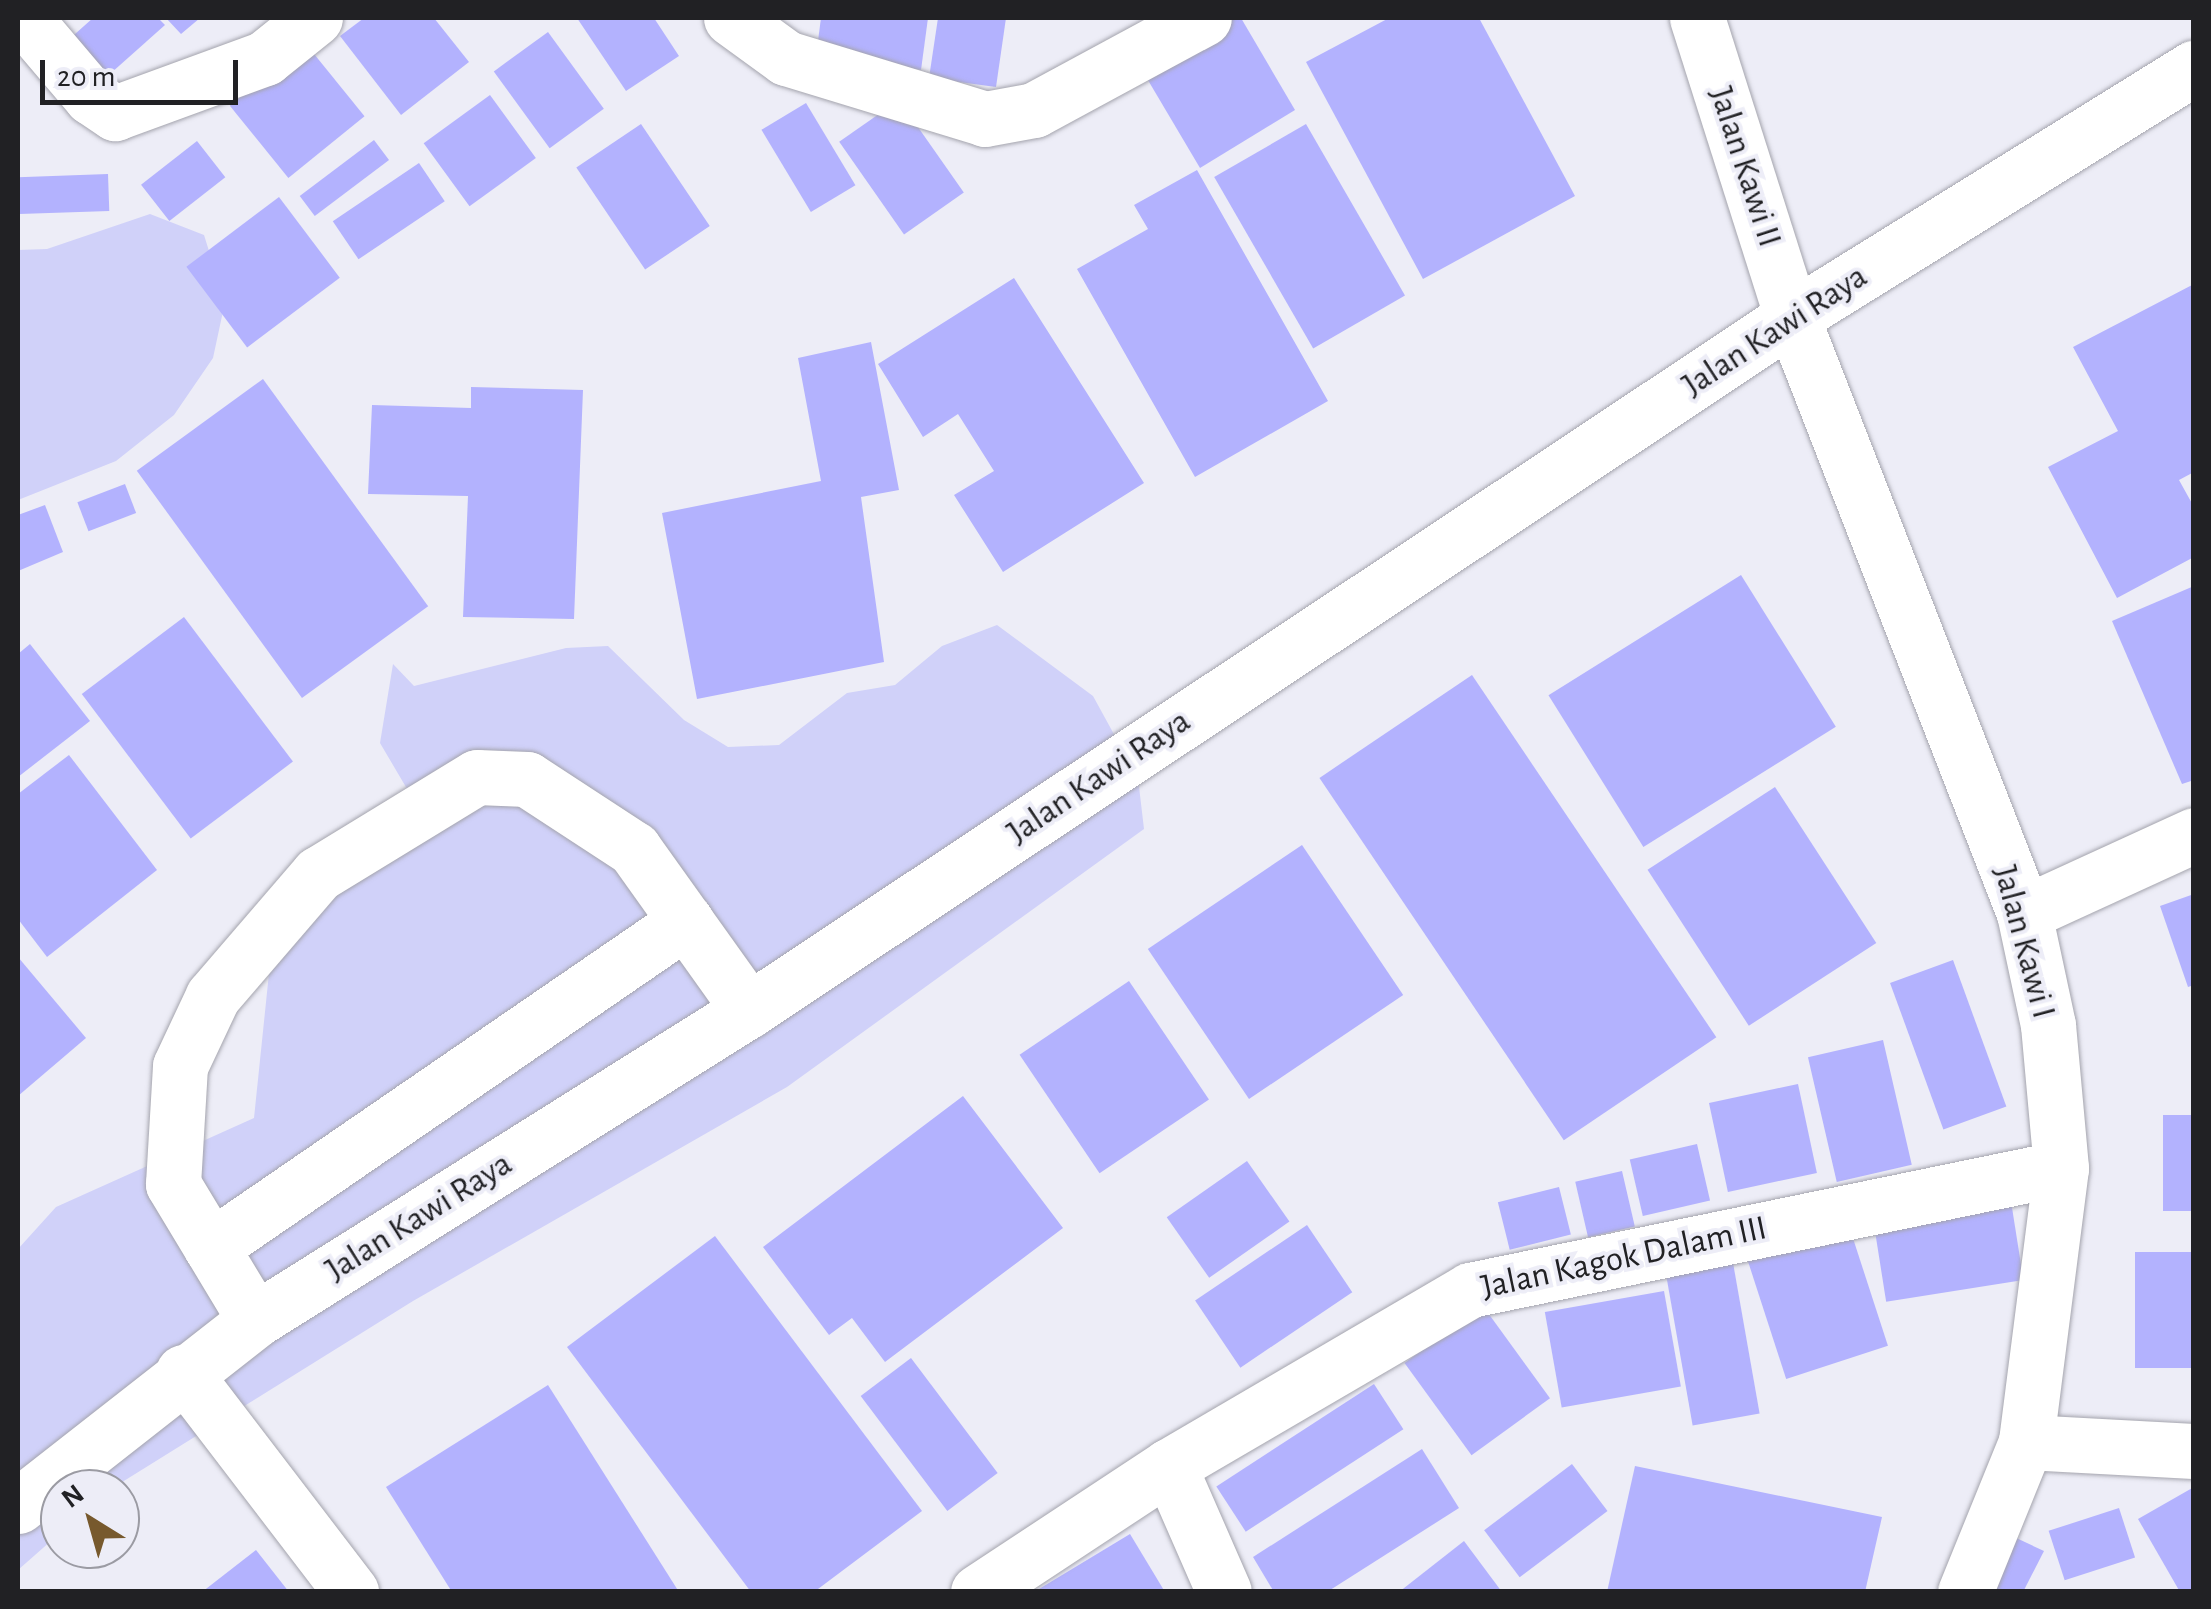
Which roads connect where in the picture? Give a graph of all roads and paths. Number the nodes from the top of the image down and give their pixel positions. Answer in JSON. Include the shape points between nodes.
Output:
{"nodes":[{"id":1,"x":24,"y":18,"type":"edge"},
{"id":2,"x":315,"y":18,"type":"edge"},
{"id":3,"x":731,"y":18,"type":"edge"},
{"id":4,"x":1204,"y":18,"type":"edge"},
{"id":5,"x":1698,"y":18,"type":"edge"},
{"id":6,"x":2194,"y":68,"type":"edge"},
{"id":7,"x":1792,"y":318,"type":"junction"},
{"id":8,"x":2194,"y":835,"type":"edge"},
{"id":9,"x":2024,"y":913,"type":"junction"},
{"id":10,"x":686,"y":921,"type":"junction"},
{"id":11,"x":748,"y":1010,"type":"junction"},
{"id":12,"x":2061,"y":1168,"type":"junction"},
{"id":13,"x":211,"y":1247,"type":"junction"},
{"id":14,"x":255,"y":1320,"type":"junction"},
{"id":15,"x":184,"y":1372,"type":"junction"},
{"id":16,"x":2026,"y":1442,"type":"junction"},
{"id":17,"x":2194,"y":1451,"type":"edge"},
{"id":18,"x":1169,"y":1466,"type":"junction"},
{"id":19,"x":18,"y":1506,"type":"edge"},
{"id":20,"x":351,"y":1592,"type":"edge"},
{"id":21,"x":978,"y":1592,"type":"edge"},
{"id":22,"x":1224,"y":1592,"type":"edge"},
{"id":23,"x":1965,"y":1592,"type":"edge"}],
"edges":[{"from":1,"to":2,"type":"street","via":[[91,97],[115,113],[265,58]]},
{"from":3,"to":4,"type":"street","via":[[786,58],[984,119],[1034,110]]},
{"from":5,"to":7,"type":"street","name":"Jalan Kawi II"},
{"from":6,"to":7,"type":"street","name":"Jalan Kawi Raya"},
{"from":7,"to":9,"type":"street","name":"Jalan Kawi I"},
{"from":7,"to":11,"type":"street","name":"Jalan Kawi Raya"},
{"from":8,"to":9,"type":"street"},
{"from":9,"to":12,"type":"street","name":"Jalan Kawi I","via":[[2048,1025]]},
{"from":10,"to":11,"type":"street"},
{"from":10,"to":13,"type":"street"},
{"from":10,"to":13,"type":"street","via":[[634,849],[527,779],[476,777],[318,874],[213,996],[180,1066],[173,1184]]},
{"from":11,"to":14,"type":"street","name":"Jalan Kawi Raya"},
{"from":12,"to":16,"type":"street","name":"Jalan Kawi I"},
{"from":12,"to":18,"type":"street","name":"Jalan Kagok Dalam III","via":[[1470,1290]]},
{"from":13,"to":14,"type":"street"},
{"from":14,"to":15,"type":"street","name":"Jalan Kawi Raya"},
{"from":15,"to":19,"type":"street","name":"Jalan Kawi Raya"},
{"from":15,"to":20,"type":"street"},
{"from":16,"to":17,"type":"street"},
{"from":16,"to":23,"type":"street","name":"Jalan Kawi I"},
{"from":18,"to":21,"type":"street","name":"Jalan Kagok Dalam III"},
{"from":18,"to":22,"type":"street"}]}
